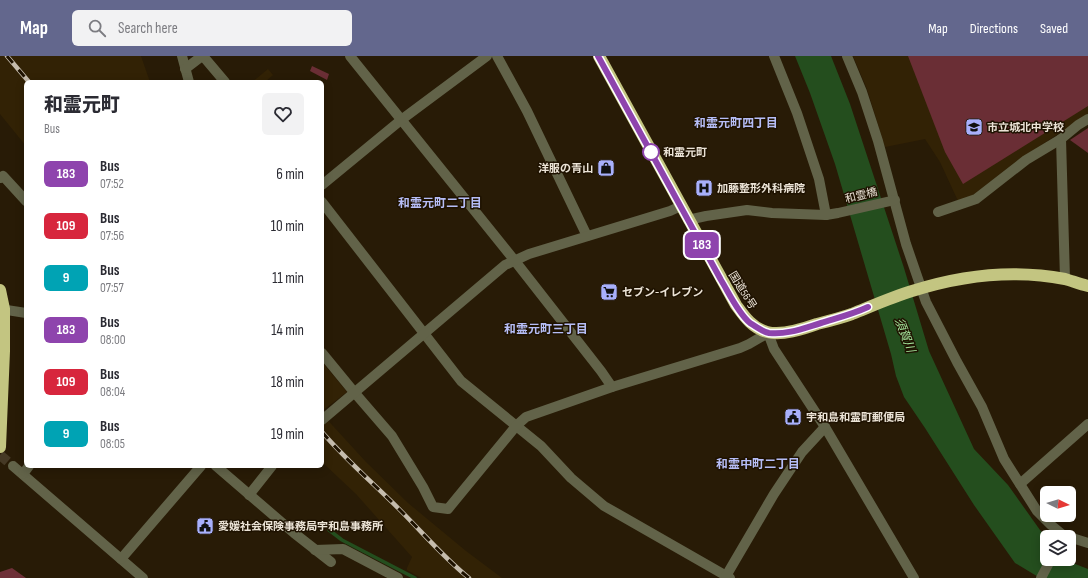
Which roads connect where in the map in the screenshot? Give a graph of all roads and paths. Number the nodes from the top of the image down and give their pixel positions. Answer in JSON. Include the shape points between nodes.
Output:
{"nodes":[{"id":1,"x":182,"y":56,"type":"edge"},
{"id":2,"x":203,"y":56,"type":"edge"},
{"id":3,"x":350,"y":56,"type":"edge"},
{"id":4,"x":487,"y":56,"type":"edge"},
{"id":5,"x":497,"y":56,"type":"edge"},
{"id":6,"x":598,"y":56,"type":"edge"},
{"id":7,"x":774,"y":56,"type":"edge"},
{"id":8,"x":847,"y":56,"type":"edge"},
{"id":9,"x":185,"y":68,"type":"junction"},
{"id":10,"x":188,"y":80,"type":"edge"},
{"id":11,"x":223,"y":80,"type":"edge"},
{"id":12,"x":1088,"y":118,"type":"edge"},
{"id":13,"x":401,"y":120,"type":"junction"},
{"id":14,"x":1062,"y":140,"type":"junction"},
{"id":15,"x":0,"y":178,"type":"edge"},
{"id":16,"x":324,"y":183,"type":"edge"},
{"id":17,"x":24,"y":199,"type":"edge"},
{"id":18,"x":892,"y":200,"type":"junction"},
{"id":19,"x":324,"y":205,"type":"edge"},
{"id":20,"x":681,"y":206,"type":"junction"},
{"id":21,"x":938,"y":212,"type":"dead end"},
{"id":22,"x":826,"y":215,"type":"junction"},
{"id":23,"x":688,"y":220,"type":"junction"},
{"id":24,"x":587,"y":236,"type":"junction"},
{"id":25,"x":515,"y":261,"type":"junction"},
{"id":26,"x":1065,"y":279,"type":"junction"},
{"id":27,"x":1088,"y":286,"type":"edge"},
{"id":28,"x":0,"y":290,"type":"edge"},
{"id":29,"x":916,"y":290,"type":"junction"},
{"id":30,"x":2,"y":309,"type":"edge"},
{"id":31,"x":24,"y":313,"type":"edge"},
{"id":32,"x":424,"y":333,"type":"junction"},
{"id":33,"x":768,"y":333,"type":"junction"},
{"id":34,"x":324,"y":355,"type":"edge"},
{"id":35,"x":612,"y":387,"type":"junction"},
{"id":36,"x":354,"y":392,"type":"junction"},
{"id":37,"x":324,"y":418,"type":"edge"},
{"id":38,"x":1088,"y":424,"type":"edge"},
{"id":39,"x":516,"y":426,"type":"junction"},
{"id":40,"x":825,"y":427,"type":"junction"},
{"id":41,"x":0,"y":447,"type":"edge"},
{"id":42,"x":13,"y":466,"type":"tunnel mouth"},
{"id":43,"x":199,"y":468,"type":"edge"},
{"id":44,"x":218,"y":468,"type":"edge"},
{"id":45,"x":270,"y":468,"type":"edge"},
{"id":46,"x":26,"y":470,"type":"edge"},
{"id":47,"x":1020,"y":484,"type":"junction"},
{"id":48,"x":249,"y":495,"type":"junction"},
{"id":49,"x":1057,"y":530,"type":"edge"},
{"id":50,"x":1076,"y":540,"type":"edge"},
{"id":51,"x":1088,"y":543,"type":"edge"},
{"id":52,"x":315,"y":550,"type":"junction"},
{"id":53,"x":121,"y":559,"type":"junction"},
{"id":54,"x":331,"y":562,"type":"dead end"},
{"id":55,"x":1047,"y":566,"type":"edge"},
{"id":56,"x":728,"y":577,"type":"edge"},
{"id":57,"x":143,"y":578,"type":"edge"},
{"id":58,"x":398,"y":578,"type":"edge"},
{"id":59,"x":914,"y":578,"type":"edge"},
{"id":60,"x":1041,"y":578,"type":"edge"}],
"edges":[{"from":1,"to":9,"type":"street"},
{"from":2,"to":9,"type":"street"},
{"from":2,"to":11,"type":"street"},
{"from":3,"to":13,"type":"street"},
{"from":4,"to":13,"type":"street"},
{"from":5,"to":24,"type":"street","via":[[527,111]]},
{"from":6,"to":20,"type":"highway","name":"国道56号"},
{"from":7,"to":22,"type":"street","via":[[819,179]]},
{"from":8,"to":18,"type":"street","via":[[878,141]]},
{"from":9,"to":10,"type":"street"},
{"from":12,"to":14,"type":"street"},
{"from":13,"to":16,"type":"street"},
{"from":13,"to":25,"type":"street"},
{"from":14,"to":21,"type":"street","via":[[1026,160],[976,199]]},
{"from":14,"to":26,"type":"street"},
{"from":15,"to":17,"type":"street","via":[[3,176]]},
{"from":18,"to":22,"type":"street","name":"和霊橋"},
{"from":18,"to":29,"type":"street","via":[[906,244]]},
{"from":19,"to":32,"type":"street"},
{"from":20,"to":23,"type":"highway","name":"国道56号"},
{"from":20,"to":24,"type":"street"},
{"from":22,"to":23,"type":"street","name":"和霊橋","via":[[747,210]]},
{"from":23,"to":33,"type":"highway","name":"国道56号","via":[[736,305],[749,322]]},
{"from":24,"to":25,"type":"street","via":[[529,254]]},
{"from":25,"to":32,"type":"street","via":[[505,265]]},
{"from":25,"to":35,"type":"street"},
{"from":26,"to":27,"type":"highway"},
{"from":26,"to":29,"type":"highway","via":[[1027,274],[996,274],[970,277]]},
{"from":28,"to":30,"type":"highway"},
{"from":29,"to":33,"type":"highway","via":[[797,331]]},
{"from":29,"to":47,"type":"street","via":[[926,302],[982,407],[1004,459]]},
{"from":30,"to":31,"type":"street"},
{"from":30,"to":41,"type":"highway","via":[[4,351]]},
{"from":32,"to":36,"type":"street"},
{"from":32,"to":39,"type":"street","via":[[461,381]]},
{"from":33,"to":35,"type":"street","via":[[734,350]]},
{"from":33,"to":40,"type":"street","via":[[774,349]]},
{"from":34,"to":36,"type":"street"},
{"from":35,"to":39,"type":"street","via":[[526,417]]},
{"from":36,"to":37,"type":"street"},
{"from":36,"to":39,"type":"street","via":[[392,436],[433,507],[448,509]]},
{"from":38,"to":47,"type":"street"},
{"from":39,"to":56,"type":"street","via":[[541,446],[571,478],[604,506]]},
{"from":40,"to":56,"type":"street","via":[[802,452],[774,494]]},
{"from":40,"to":59,"type":"street"},
{"from":42,"to":46,"type":"street"},
{"from":43,"to":53,"type":"street"},
{"from":44,"to":48,"type":"street"},
{"from":45,"to":48,"type":"street"},
{"from":46,"to":53,"type":"street"},
{"from":47,"to":49,"type":"street","via":[[1036,511]]},
{"from":48,"to":52,"type":"street"},
{"from":50,"to":51,"type":"street"},
{"from":52,"to":54,"type":"street"},
{"from":52,"to":58,"type":"street","via":[[343,549]]},
{"from":53,"to":57,"type":"street"},
{"from":55,"to":60,"type":"street"}]}
